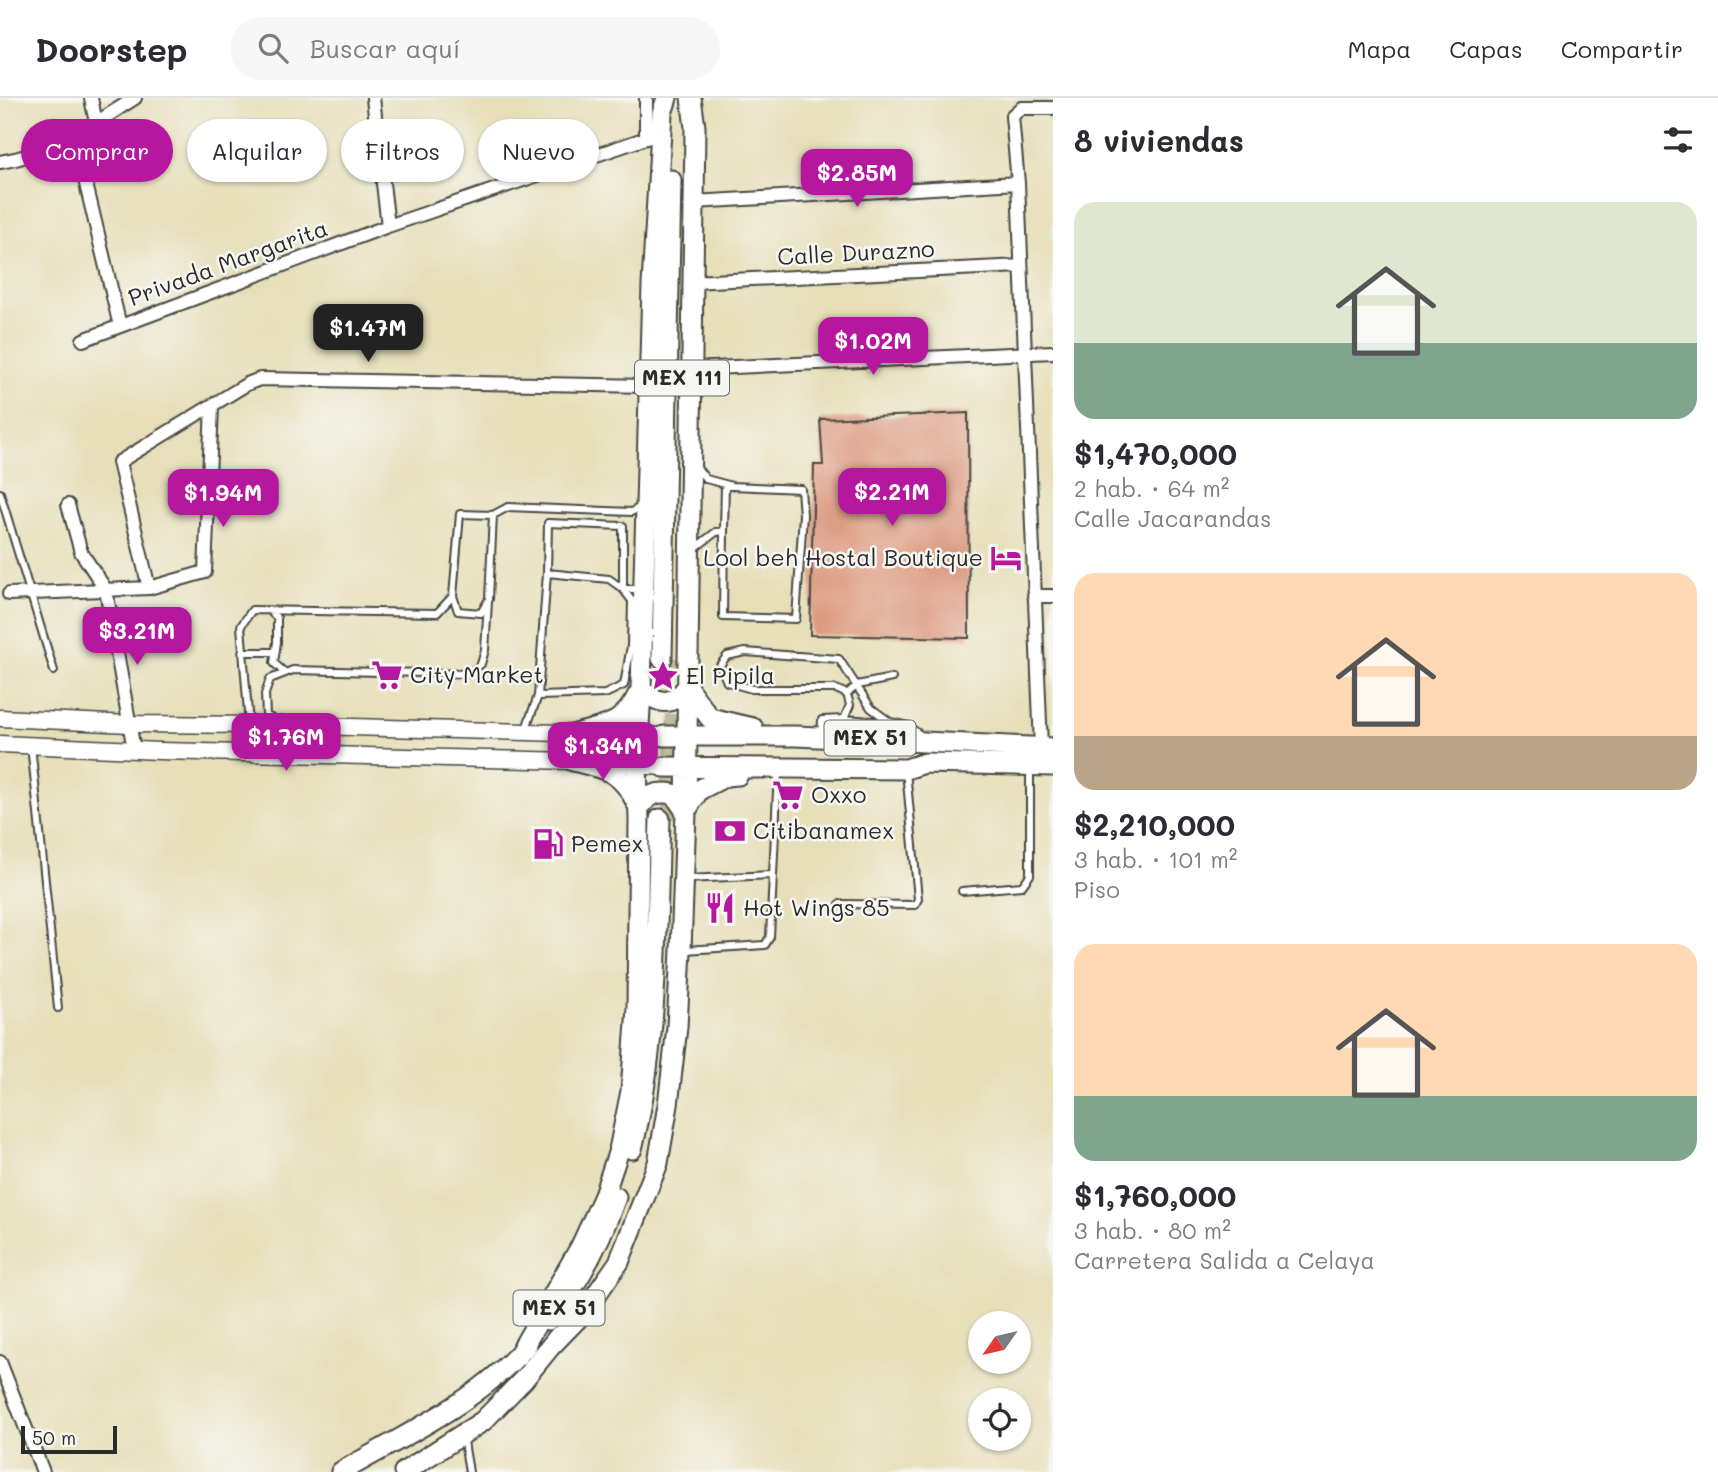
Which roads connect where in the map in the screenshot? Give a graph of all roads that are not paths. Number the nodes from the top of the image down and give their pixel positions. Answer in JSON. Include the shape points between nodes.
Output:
{"nodes":[{"id":1,"x":91,"y":98,"type":"edge"},
{"id":2,"x":135,"y":98,"type":"edge"},
{"id":3,"x":373,"y":98,"type":"edge"},
{"id":4,"x":646,"y":98,"type":"edge"},
{"id":5,"x":669,"y":98,"type":"edge"},
{"id":6,"x":689,"y":98,"type":"edge"},
{"id":7,"x":1053,"y":108,"type":"edge"},
{"id":8,"x":95,"y":119,"type":"edge"},
{"id":9,"x":102,"y":119,"type":"edge"},
{"id":10,"x":654,"y":134,"type":"junction"},
{"id":11,"x":21,"y":157,"type":"edge"},
{"id":12,"x":0,"y":162,"type":"edge"},
{"id":13,"x":86,"y":182,"type":"edge"},
{"id":14,"x":1018,"y":183,"type":"junction"},
{"id":15,"x":694,"y":202,"type":"junction"},
{"id":16,"x":388,"y":226,"type":"junction"},
{"id":17,"x":1021,"y":266,"type":"junction"},
{"id":18,"x":692,"y":282,"type":"junction"},
{"id":19,"x":120,"y":326,"type":"junction"},
{"id":20,"x":83,"y":340,"type":"dead end"},
{"id":21,"x":1053,"y":352,"type":"edge"},
{"id":22,"x":1025,"y":353,"type":"junction"},
{"id":23,"x":691,"y":369,"type":"junction"},
{"id":24,"x":649,"y":386,"type":"junction"},
{"id":25,"x":212,"y":406,"type":"junction"},
{"id":26,"x":690,"y":460,"type":"junction"},
{"id":27,"x":725,"y":484,"type":"junction"},
{"id":28,"x":0,"y":493,"type":"edge"},
{"id":29,"x":68,"y":505,"type":"dead end"},
{"id":30,"x":645,"y":505,"type":"junction"},
{"id":31,"x":493,"y":515,"type":"junction"},
{"id":32,"x":724,"y":531,"type":"junction"},
{"id":33,"x":690,"y":551,"type":"junction"},
{"id":34,"x":547,"y":573,"type":"junction"},
{"id":35,"x":643,"y":581,"type":"junction"},
{"id":36,"x":149,"y":588,"type":"junction"},
{"id":37,"x":623,"y":589,"type":"junction"},
{"id":38,"x":106,"y":590,"type":"junction"},
{"id":39,"x":30,"y":592,"type":"junction"},
{"id":40,"x":9,"y":594,"type":"dead end"},
{"id":41,"x":453,"y":596,"type":"junction"},
{"id":42,"x":1034,"y":596,"type":"junction"},
{"id":43,"x":1053,"y":596,"type":"edge"},
{"id":44,"x":489,"y":598,"type":"junction"},
{"id":45,"x":269,"y":610,"type":"junction"},
{"id":46,"x":243,"y":652,"type":"junction"},
{"id":47,"x":275,"y":652,"type":"junction"},
{"id":48,"x":54,"y":671,"type":"dead end"},
{"id":49,"x":285,"y":673,"type":"junction"},
{"id":50,"x":892,"y":678,"type":"dead end"},
{"id":51,"x":857,"y":685,"type":"junction"},
{"id":52,"x":687,"y":687,"type":"junction"},
{"id":53,"x":641,"y":689,"type":"junction"},
{"id":54,"x":847,"y":694,"type":"junction"},
{"id":55,"x":538,"y":696,"type":"junction"},
{"id":56,"x":1053,"y":701,"type":"edge"},
{"id":57,"x":1038,"y":702,"type":"junction"},
{"id":58,"x":0,"y":718,"type":"edge"},
{"id":59,"x":844,"y":719,"type":"junction"},
{"id":60,"x":890,"y":722,"type":"junction"},
{"id":61,"x":130,"y":724,"type":"junction"},
{"id":62,"x":282,"y":724,"type":"junction"},
{"id":63,"x":249,"y":725,"type":"junction"},
{"id":64,"x":525,"y":732,"type":"junction"},
{"id":65,"x":572,"y":735,"type":"junction"},
{"id":66,"x":638,"y":735,"type":"junction"},
{"id":67,"x":664,"y":736,"type":"joint"},
{"id":68,"x":687,"y":736,"type":"junction"},
{"id":69,"x":796,"y":736,"type":"junction"},
{"id":70,"x":821,"y":737,"type":"junction"},
{"id":71,"x":927,"y":740,"type":"junction"},
{"id":72,"x":0,"y":744,"type":"edge"},
{"id":73,"x":32,"y":745,"type":"junction"},
{"id":74,"x":1047,"y":747,"type":"edge"},
{"id":75,"x":134,"y":750,"type":"junction"},
{"id":76,"x":250,"y":754,"type":"junction"},
{"id":77,"x":573,"y":761,"type":"junction"},
{"id":78,"x":925,"y":764,"type":"junction"},
{"id":79,"x":637,"y":766,"type":"junction"},
{"id":80,"x":1030,"y":766,"type":"junction"},
{"id":81,"x":1053,"y":766,"type":"edge"},
{"id":82,"x":664,"y":767,"type":"joint"},
{"id":83,"x":686,"y":768,"type":"junction"},
{"id":84,"x":906,"y":769,"type":"junction"},
{"id":85,"x":778,"y":770,"type":"junction"},
{"id":86,"x":639,"y":808,"type":"junction"},
{"id":87,"x":672,"y":817,"type":"junction"},
{"id":88,"x":772,"y":876,"type":"junction"},
{"id":89,"x":682,"y":880,"type":"junction"},
{"id":90,"x":962,"y":891,"type":"dead end"},
{"id":91,"x":840,"y":904,"type":"dead end"},
{"id":92,"x":681,"y":950,"type":"junction"},
{"id":93,"x":58,"y":1007,"type":"dead end"},
{"id":94,"x":551,"y":1346,"type":"junction"},
{"id":95,"x":518,"y":1356,"type":"junction"},
{"id":96,"x":0,"y":1362,"type":"edge"},
{"id":97,"x":463,"y":1435,"type":"junction"},
{"id":98,"x":407,"y":1471,"type":"edge"},
{"id":99,"x":43,"y":1472,"type":"edge"},
{"id":100,"x":341,"y":1472,"type":"edge"},
{"id":101,"x":469,"y":1472,"type":"edge"}],
"edges":[{"from":1,"to":8,"type":"street"},
{"from":2,"to":9,"type":"street"},
{"from":3,"to":16,"type":"street"},
{"from":4,"to":10,"type":"street"},
{"from":5,"to":6,"type":"main road","number":"MEX 111","via":[[669,658]]},
{"from":5,"to":10,"type":"main road"},
{"from":6,"to":15,"type":"main road","via":[[695,127]]},
{"from":7,"to":14,"type":"street","via":[[1021,108],[1012,116]]},
{"from":10,"to":16,"type":"street","name":"Privada Margarita"},
{"from":10,"to":24,"type":"main road"},
{"from":11,"to":12,"type":"street"},
{"from":13,"to":19,"type":"street"},
{"from":14,"to":15,"type":"street"},
{"from":14,"to":17,"type":"street"},
{"from":15,"to":18,"type":"main road"},
{"from":16,"to":19,"type":"street","name":"Privada Margarita"},
{"from":17,"to":18,"type":"street","name":"Calle Durazno"},
{"from":17,"to":22,"type":"street"},
{"from":18,"to":23,"type":"main road"},
{"from":19,"to":20,"type":"street","name":"Privada Margarita"},
{"from":21,"to":22,"type":"street"},
{"from":22,"to":23,"type":"street"},
{"from":22,"to":42,"type":"street"},
{"from":23,"to":26,"type":"main road"},
{"from":24,"to":25,"type":"street","via":[[260,379]]},
{"from":24,"to":30,"type":"main road"},
{"from":25,"to":36,"type":"street","via":[[205,572]]},
{"from":25,"to":36,"type":"street","via":[[119,462]]},
{"from":26,"to":27,"type":"lane","via":[[706,479]]},
{"from":26,"to":33,"type":"main road"},
{"from":27,"to":32,"type":"lane"},
{"from":27,"to":32,"type":"lane","via":[[801,489],[796,619],[723,617]]},
{"from":28,"to":39,"type":"lane"},
{"from":29,"to":38,"type":"street","via":[[81,552]]},
{"from":30,"to":31,"type":"lane","via":[[631,512],[508,507]]},
{"from":30,"to":35,"type":"main road"},
{"from":31,"to":41,"type":"lane","via":[[460,514]]},
{"from":31,"to":44,"type":"lane"},
{"from":32,"to":33,"type":"lane"},
{"from":33,"to":52,"type":"main road"},
{"from":34,"to":37,"type":"lane","via":[[609,579]]},
{"from":34,"to":37,"type":"lane","via":[[548,523],[623,526]]},
{"from":34,"to":55,"type":"lane"},
{"from":35,"to":37,"type":"lane","via":[[636,589]]},
{"from":35,"to":53,"type":"main road"},
{"from":36,"to":38,"type":"street"},
{"from":37,"to":55,"type":"lane","via":[[632,601],[624,685],[605,694]]},
{"from":38,"to":39,"type":"street"},
{"from":38,"to":61,"type":"street"},
{"from":39,"to":40,"type":"street"},
{"from":39,"to":48,"type":"lane"},
{"from":41,"to":44,"type":"lane","via":[[458,611],[481,613]]},
{"from":41,"to":45,"type":"lane","via":[[437,613]]},
{"from":42,"to":43,"type":"street"},
{"from":42,"to":57,"type":"street"},
{"from":44,"to":49,"type":"lane","via":[[483,657],[468,674]]},
{"from":45,"to":46,"type":"lane","via":[[252,610],[241,626]]},
{"from":45,"to":47,"type":"lane","via":[[276,618]]},
{"from":46,"to":47,"type":"lane"},
{"from":46,"to":63,"type":"lane"},
{"from":47,"to":49,"type":"lane","via":[[274,663]]},
{"from":49,"to":62,"type":"lane","via":[[270,679],[265,694],[266,715]]},
{"from":50,"to":51,"type":"lane"},
{"from":51,"to":54,"type":"lane"},
{"from":51,"to":54,"type":"lane","via":[[839,659],[746,652],[727,656],[720,665],[727,682],[752,689],[836,688]]},
{"from":51,"to":60,"type":"lane","via":[[871,708]]},
{"from":52,"to":53,"type":"main road","via":[[679,698],[667,702],[653,700]]},
{"from":52,"to":68,"type":"main road"},
{"from":52,"to":69,"type":"main road","via":[[710,718]]},
{"from":53,"to":65,"type":"main road","via":[[630,712],[612,724]]},
{"from":53,"to":66,"type":"main road"},
{"from":54,"to":59,"type":"lane","via":[[850,705]]},
{"from":55,"to":64,"type":"lane"},
{"from":56,"to":57,"type":"street"},
{"from":57,"to":74,"type":"street"},
{"from":58,"to":61,"type":"main road","number":"MEX 51"},
{"from":59,"to":60,"type":"lane"},
{"from":59,"to":70,"type":"lane","via":[[822,720]]},
{"from":60,"to":71,"type":"lane","via":[[908,726]]},
{"from":61,"to":63,"type":"main road","number":"MEX 51"},
{"from":61,"to":75,"type":"street"},
{"from":62,"to":63,"type":"main road","number":"MEX 51"},
{"from":62,"to":64,"type":"main road","number":"MEX 51"},
{"from":63,"to":76,"type":"main road"},
{"from":64,"to":65,"type":"main road","number":"MEX 51"},
{"from":65,"to":66,"type":"main road","number":"MEX 51"},
{"from":66,"to":67,"type":"main road","number":"MEX 51"},
{"from":66,"to":79,"type":"main road"},
{"from":67,"to":68,"type":"main road","number":"MEX 51"},
{"from":68,"to":69,"type":"main road","number":"MEX 51"},
{"from":68,"to":83,"type":"main road"},
{"from":69,"to":70,"type":"main road","number":"MEX 51"},
{"from":70,"to":71,"type":"main road","number":"MEX 51"},
{"from":71,"to":74,"type":"main road","number":"MEX 51"},
{"from":71,"to":78,"type":"lane"},
{"from":72,"to":73,"type":"main road","number":"MEX 51"},
{"from":73,"to":75,"type":"main road","number":"MEX 51"},
{"from":73,"to":93,"type":"lane"},
{"from":75,"to":76,"type":"main road","number":"MEX 51"},
{"from":76,"to":77,"type":"main road","number":"MEX 51"},
{"from":77,"to":79,"type":"main road","number":"MEX 51"},
{"from":77,"to":86,"type":"main road","via":[[608,769],[620,777]]},
{"from":78,"to":80,"type":"main road","number":"MEX 51"},
{"from":78,"to":84,"type":"main road","number":"MEX 51"},
{"from":79,"to":82,"type":"main road","number":"MEX 51"},
{"from":79,"to":86,"type":"main road"},
{"from":80,"to":81,"type":"main road","number":"MEX 51"},
{"from":80,"to":90,"type":"lane","via":[[1030,875],[1022,886]]},
{"from":82,"to":83,"type":"main road","number":"MEX 51"},
{"from":83,"to":85,"type":"main road","number":"MEX 51"},
{"from":83,"to":87,"type":"main road"},
{"from":84,"to":85,"type":"main road","number":"MEX 51"},
{"from":84,"to":91,"type":"lane","via":[[918,899],[915,905]]},
{"from":85,"to":87,"type":"main road","via":[[726,776],[699,790]]},
{"from":85,"to":88,"type":"lane"},
{"from":86,"to":87,"type":"main road","via":[[648,796],[674,794]]},
{"from":86,"to":95,"type":"main road","via":[[637,1008],[631,1091],[619,1150],[580,1246]]},
{"from":87,"to":89,"type":"main road"},
{"from":87,"to":94,"type":"main road","number":"MEX 51","via":[[667,998],[653,1140],[617,1242],[595,1285]]},
{"from":87,"to":95,"type":"main road","number":"MEX 51","via":[[641,1114],[626,1168],[604,1228],[569,1297]]},
{"from":88,"to":89,"type":"lane"},
{"from":88,"to":92,"type":"lane","via":[[770,937],[765,945]]},
{"from":89,"to":92,"type":"main road"},
{"from":92,"to":94,"type":"main road","via":[[668,1105],[658,1163],[619,1262],[584,1312]]},
{"from":94,"to":97,"type":"main road","number":"MEX 51","via":[[483,1421]]},
{"from":95,"to":100,"type":"main road","number":"MEX 51","via":[[466,1398]]},
{"from":96,"to":99,"type":"street"},
{"from":97,"to":98,"type":"main road","number":"MEX 51"},
{"from":97,"to":101,"type":"lane"}]}
